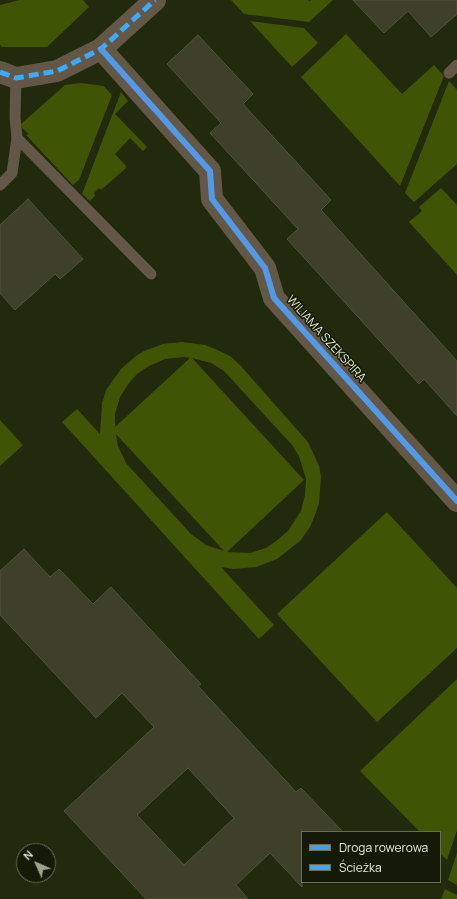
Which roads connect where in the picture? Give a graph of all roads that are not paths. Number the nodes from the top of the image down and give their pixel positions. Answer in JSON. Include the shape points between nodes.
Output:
{"nodes":[{"id":1,"x":156,"y":0,"type":"edge"},
{"id":2,"x":101,"y":49,"type":"junction"},
{"id":3,"x":457,"y":65,"type":"edge"},
{"id":4,"x":449,"y":73,"type":"dead end"},
{"id":5,"x":8,"y":75,"type":"edge"},
{"id":6,"x":17,"y":138,"type":"junction"},
{"id":7,"x":0,"y":185,"type":"edge"},
{"id":8,"x":151,"y":274,"type":"dead end"},
{"id":9,"x":457,"y":501,"type":"edge"}],
"edges":[{"from":1,"to":2,"type":"street"},
{"from":2,"to":5,"type":"street","via":[[57,71]]},
{"from":2,"to":9,"type":"street","name":"WILIAMA SZEKSPIRA","via":[[210,171],[212,199],[265,268],[274,298]]},
{"from":3,"to":4,"type":"lane"},
{"from":5,"to":6,"type":"lane"},
{"from":6,"to":7,"type":"lane","via":[[12,173]]},
{"from":6,"to":8,"type":"lane"}]}
